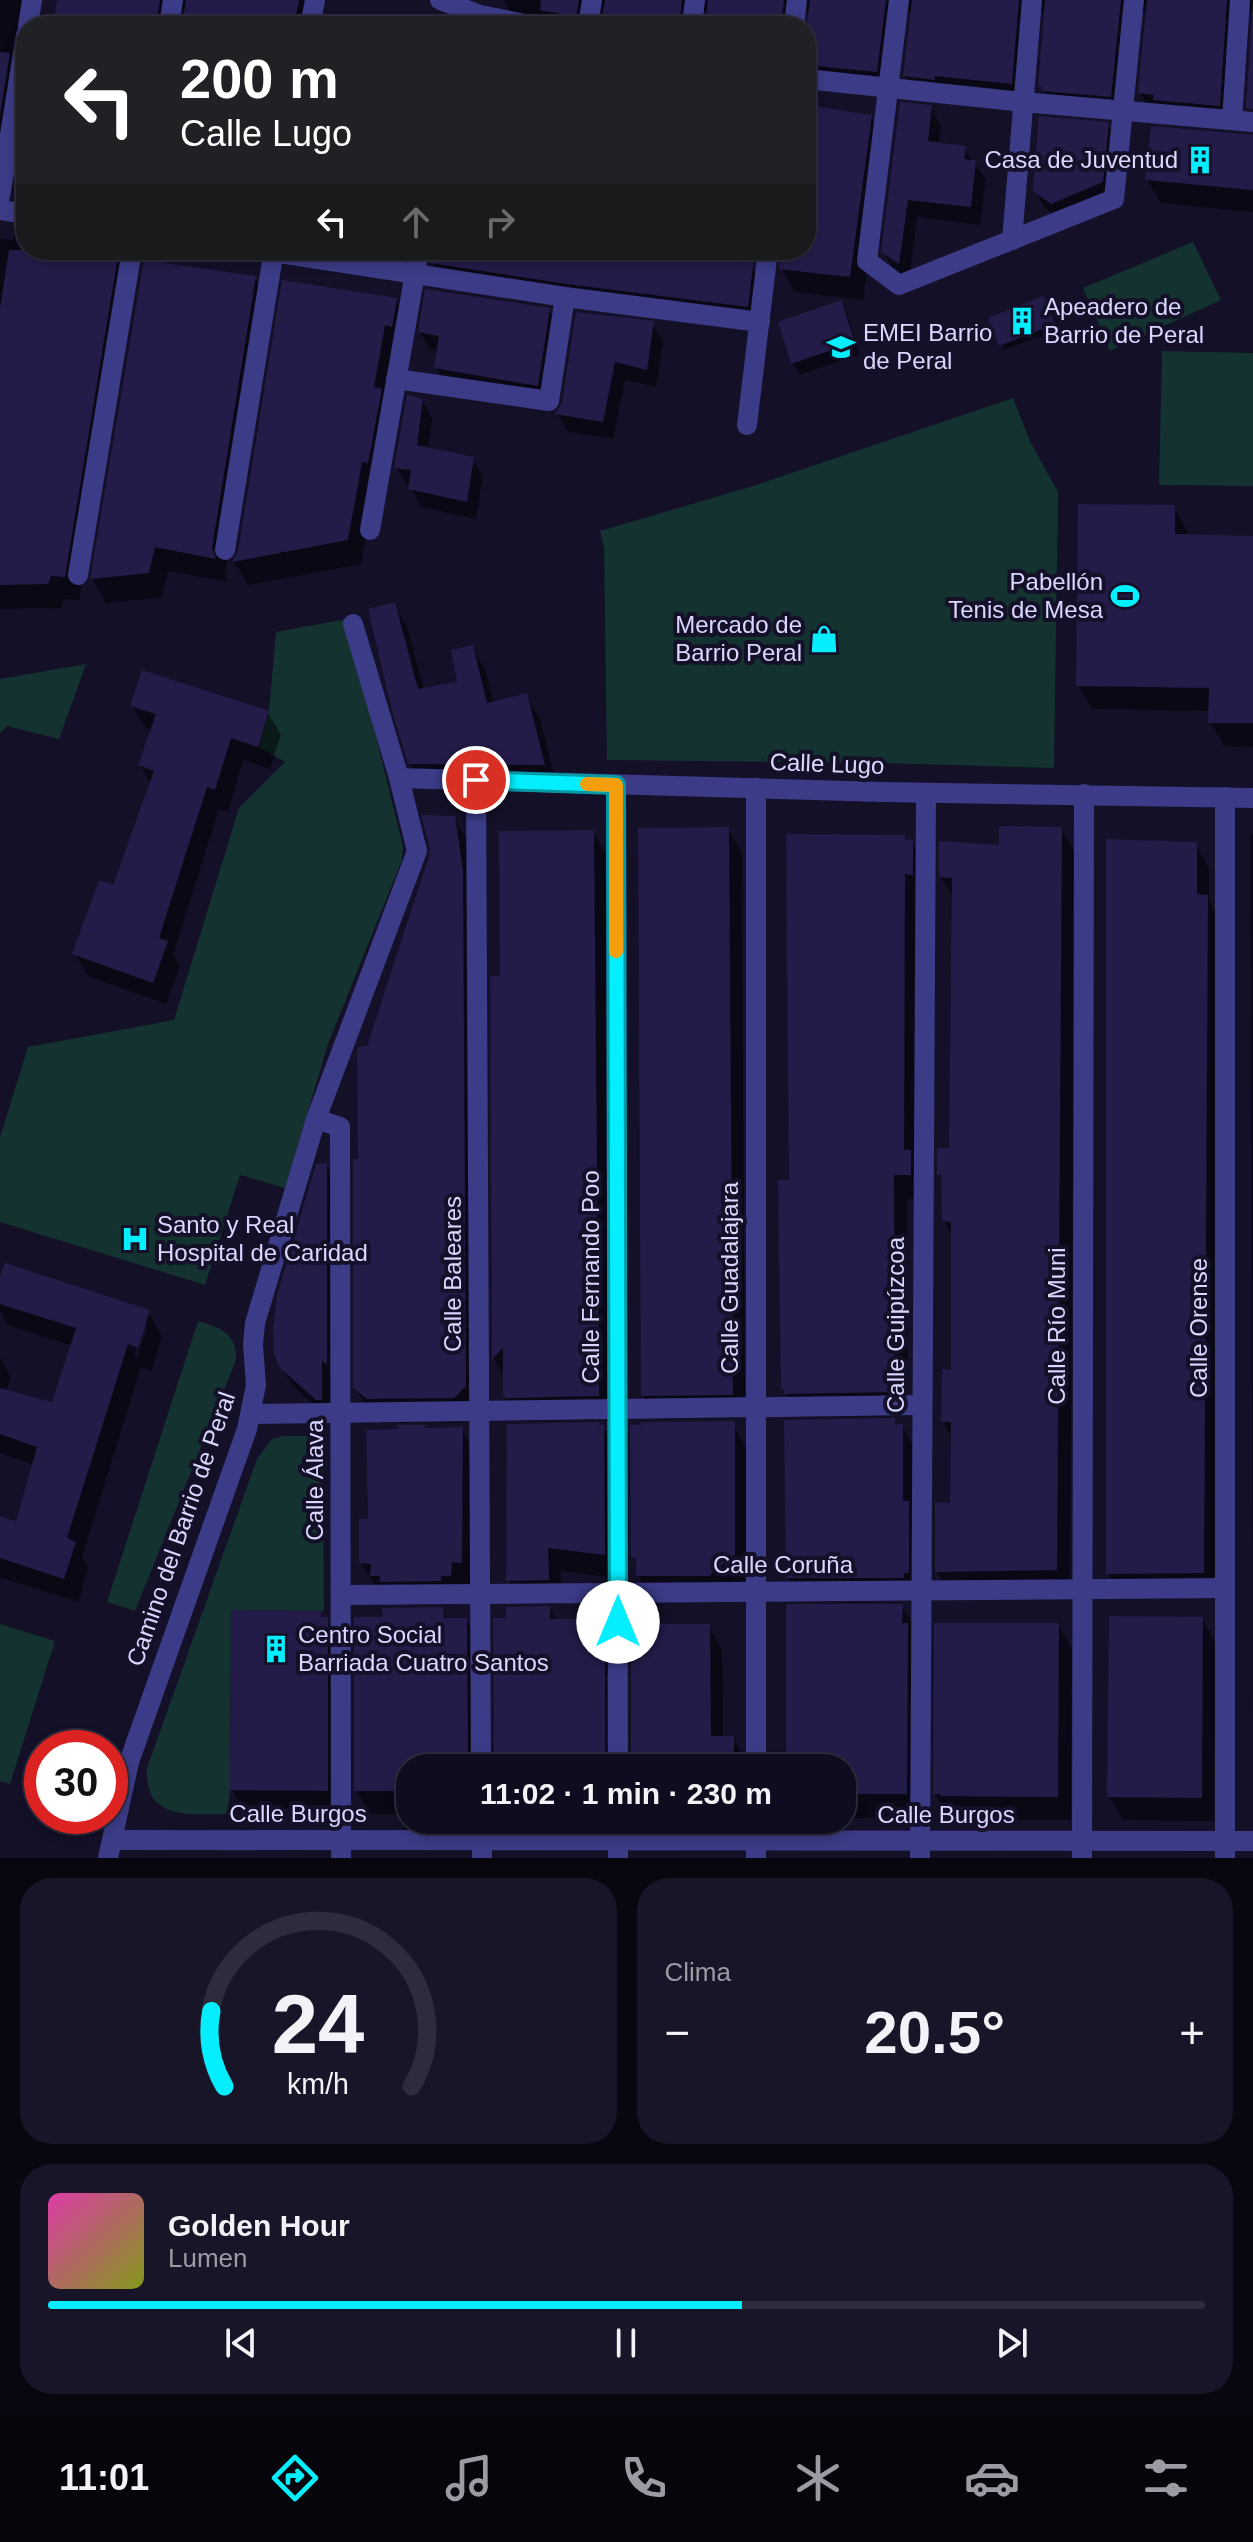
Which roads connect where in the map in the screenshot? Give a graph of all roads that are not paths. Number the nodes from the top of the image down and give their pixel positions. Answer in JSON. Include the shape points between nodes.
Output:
{"nodes":[{"id":1,"x":440,"y":0,"type":"edge"},
{"id":2,"x":899,"y":0,"type":"edge"},
{"id":3,"x":1032,"y":0,"type":"edge"},
{"id":4,"x":1134,"y":0,"type":"edge"},
{"id":5,"x":1240,"y":0,"type":"edge"},
{"id":6,"x":471,"y":13,"type":"edge"},
{"id":7,"x":816,"y":80,"type":"edge"},
{"id":8,"x":888,"y":87,"type":"junction"},
{"id":9,"x":16,"y":97,"type":"edge"},
{"id":10,"x":1023,"y":102,"type":"junction"},
{"id":11,"x":1124,"y":110,"type":"junction"},
{"id":12,"x":1232,"y":120,"type":"junction"},
{"id":13,"x":1253,"y":122,"type":"edge"},
{"id":14,"x":0,"y":197,"type":"edge"},
{"id":15,"x":1012,"y":240,"type":"junction"},
{"id":16,"x":130,"y":260,"type":"edge"},
{"id":17,"x":268,"y":260,"type":"edge"},
{"id":18,"x":326,"y":260,"type":"edge"},
{"id":19,"x":417,"y":260,"type":"edge"},
{"id":20,"x":767,"y":260,"type":"edge"},
{"id":21,"x":415,"y":274,"type":"junction"},
{"id":22,"x":565,"y":297,"type":"junction"},
{"id":23,"x":760,"y":322,"type":"junction"},
{"id":24,"x":396,"y":379,"type":"junction"},
{"id":25,"x":747,"y":425,"type":"dead end"},
{"id":26,"x":370,"y":530,"type":"dead end"},
{"id":27,"x":225,"y":550,"type":"dead end"},
{"id":28,"x":78,"y":575,"type":"dead end"},
{"id":29,"x":353,"y":624,"type":"dead end"},
{"id":30,"x":399,"y":778,"type":"junction"},
{"id":31,"x":476,"y":780,"type":"junction"},
{"id":32,"x":616,"y":785,"type":"junction"},
{"id":33,"x":756,"y":788,"type":"junction"},
{"id":34,"x":926,"y":793,"type":"junction"},
{"id":35,"x":1084,"y":794,"type":"junction"},
{"id":36,"x":1225,"y":797,"type":"junction"},
{"id":37,"x":1253,"y":798,"type":"edge"},
{"id":38,"x":316,"y":1119,"type":"junction"},
{"id":39,"x":922,"y":1405,"type":"junction"},
{"id":40,"x":757,"y":1407,"type":"junction"},
{"id":41,"x":617,"y":1409,"type":"junction"},
{"id":42,"x":480,"y":1411,"type":"junction"},
{"id":43,"x":341,"y":1413,"type":"junction"},
{"id":44,"x":251,"y":1414,"type":"junction"},
{"id":45,"x":1225,"y":1588,"type":"junction"},
{"id":46,"x":1082,"y":1589,"type":"junction"},
{"id":47,"x":922,"y":1590,"type":"junction"},
{"id":48,"x":756,"y":1592,"type":"junction"},
{"id":49,"x":618,"y":1593,"type":"junction"},
{"id":50,"x":480,"y":1594,"type":"junction"},
{"id":51,"x":342,"y":1595,"type":"junction"},
{"id":52,"x":481,"y":1754,"type":"edge"},
{"id":53,"x":618,"y":1754,"type":"edge"},
{"id":54,"x":756,"y":1754,"type":"edge"},
{"id":55,"x":618,"y":1839,"type":"edge"},
{"id":56,"x":756,"y":1839,"type":"edge"},
{"id":57,"x":482,"y":1840,"type":"edge"},
{"id":58,"x":1253,"y":1841,"type":"edge"},
{"id":59,"x":110,"y":1849,"type":"edge"},
{"id":60,"x":210,"y":1849,"type":"edge"},
{"id":61,"x":341,"y":1849,"type":"edge"},
{"id":62,"x":920,"y":1849,"type":"edge"},
{"id":63,"x":1082,"y":1849,"type":"edge"},
{"id":64,"x":1225,"y":1849,"type":"edge"}],
"edges":[{"from":1,"to":6,"type":"street"},
{"from":2,"to":8,"type":"street"},
{"from":3,"to":10,"type":"street"},
{"from":4,"to":11,"type":"street"},
{"from":5,"to":12,"type":"street"},
{"from":7,"to":8,"type":"street"},
{"from":8,"to":10,"type":"street"},
{"from":8,"to":15,"type":"street","via":[[867,261],[899,285]]},
{"from":9,"to":14,"type":"street"},
{"from":10,"to":11,"type":"street"},
{"from":10,"to":15,"type":"street"},
{"from":11,"to":12,"type":"street"},
{"from":11,"to":15,"type":"street","via":[[1114,199]]},
{"from":12,"to":13,"type":"street"},
{"from":16,"to":28,"type":"street"},
{"from":17,"to":27,"type":"street"},
{"from":18,"to":21,"type":"street"},
{"from":19,"to":21,"type":"street"},
{"from":20,"to":23,"type":"street"},
{"from":21,"to":22,"type":"street"},
{"from":21,"to":24,"type":"street"},
{"from":22,"to":23,"type":"street"},
{"from":22,"to":24,"type":"street","via":[[549,401]]},
{"from":23,"to":25,"type":"street"},
{"from":24,"to":26,"type":"street"},
{"from":29,"to":30,"type":"street","name":"Camino del Barrio de Peral"},
{"from":30,"to":31,"type":"street","name":"Calle Lugo"},
{"from":30,"to":38,"type":"street","name":"Camino del Barrio de Peral","via":[[417,851]]},
{"from":31,"to":32,"type":"street","name":"Calle Lugo"},
{"from":31,"to":42,"type":"street","name":"Calle Baleares"},
{"from":32,"to":33,"type":"street","name":"Calle Lugo"},
{"from":32,"to":41,"type":"street","name":"Calle Fernando Poo"},
{"from":33,"to":34,"type":"street","name":"Calle Lugo"},
{"from":33,"to":40,"type":"street","name":"Calle Guadalajara"},
{"from":34,"to":35,"type":"street","name":"Calle Lugo"},
{"from":34,"to":39,"type":"street","name":"Calle Guipúzcoa"},
{"from":35,"to":36,"type":"street","name":"Calle Lugo"},
{"from":35,"to":46,"type":"street","name":"Calle Río Muni"},
{"from":36,"to":37,"type":"street","name":"Calle Lugo"},
{"from":36,"to":45,"type":"street","name":"Calle Orense"},
{"from":38,"to":43,"type":"street","name":"Calle Álava","via":[[340,1127]]},
{"from":38,"to":44,"type":"street","name":"Camino del Barrio de Peral","via":[[255,1323]]},
{"from":39,"to":40,"type":"street"},
{"from":39,"to":47,"type":"street","name":"Calle Guipúzcoa"},
{"from":40,"to":41,"type":"street"},
{"from":40,"to":48,"type":"street","name":"Calle Guadalajara"},
{"from":41,"to":42,"type":"street"},
{"from":41,"to":49,"type":"street","name":"Calle Fernando Poo"},
{"from":42,"to":43,"type":"street"},
{"from":42,"to":50,"type":"street","name":"Calle Baleares"},
{"from":43,"to":44,"type":"street"},
{"from":43,"to":51,"type":"street","name":"Calle Álava"},
{"from":44,"to":59,"type":"street","name":"Camino del Barrio de Peral","via":[[129,1762]]},
{"from":45,"to":46,"type":"street","name":"Calle Coruña"},
{"from":45,"to":64,"type":"street","name":"Calle Orense"},
{"from":46,"to":47,"type":"street","name":"Calle Coruña"},
{"from":46,"to":63,"type":"street","name":"Calle Río Muni"},
{"from":47,"to":48,"type":"street","name":"Calle Coruña"},
{"from":47,"to":62,"type":"street","name":"Calle Guipúzcoa"},
{"from":48,"to":49,"type":"street","name":"Calle Coruña"},
{"from":48,"to":54,"type":"street","name":"Calle Guadalajara"},
{"from":49,"to":50,"type":"street","name":"Calle Coruña"},
{"from":49,"to":53,"type":"street","name":"Calle Fernando Poo"},
{"from":50,"to":51,"type":"street","name":"Calle Coruña"},
{"from":50,"to":52,"type":"street","name":"Calle Baleares"},
{"from":51,"to":61,"type":"street","name":"Calle Álava"},
{"from":55,"to":56,"type":"street","name":"Calle Burgos"},
{"from":55,"to":57,"type":"street","name":"Calle Burgos"},
{"from":56,"to":62,"type":"street","name":"Calle Burgos"},
{"from":57,"to":61,"type":"street","name":"Calle Burgos"},
{"from":58,"to":64,"type":"street","name":"Calle Burgos"},
{"from":59,"to":60,"type":"street","name":"Calle Burgos"},
{"from":60,"to":61,"type":"street","name":"Calle Burgos"},
{"from":62,"to":63,"type":"street","name":"Calle Burgos"},
{"from":63,"to":64,"type":"street","name":"Calle Burgos"}]}
